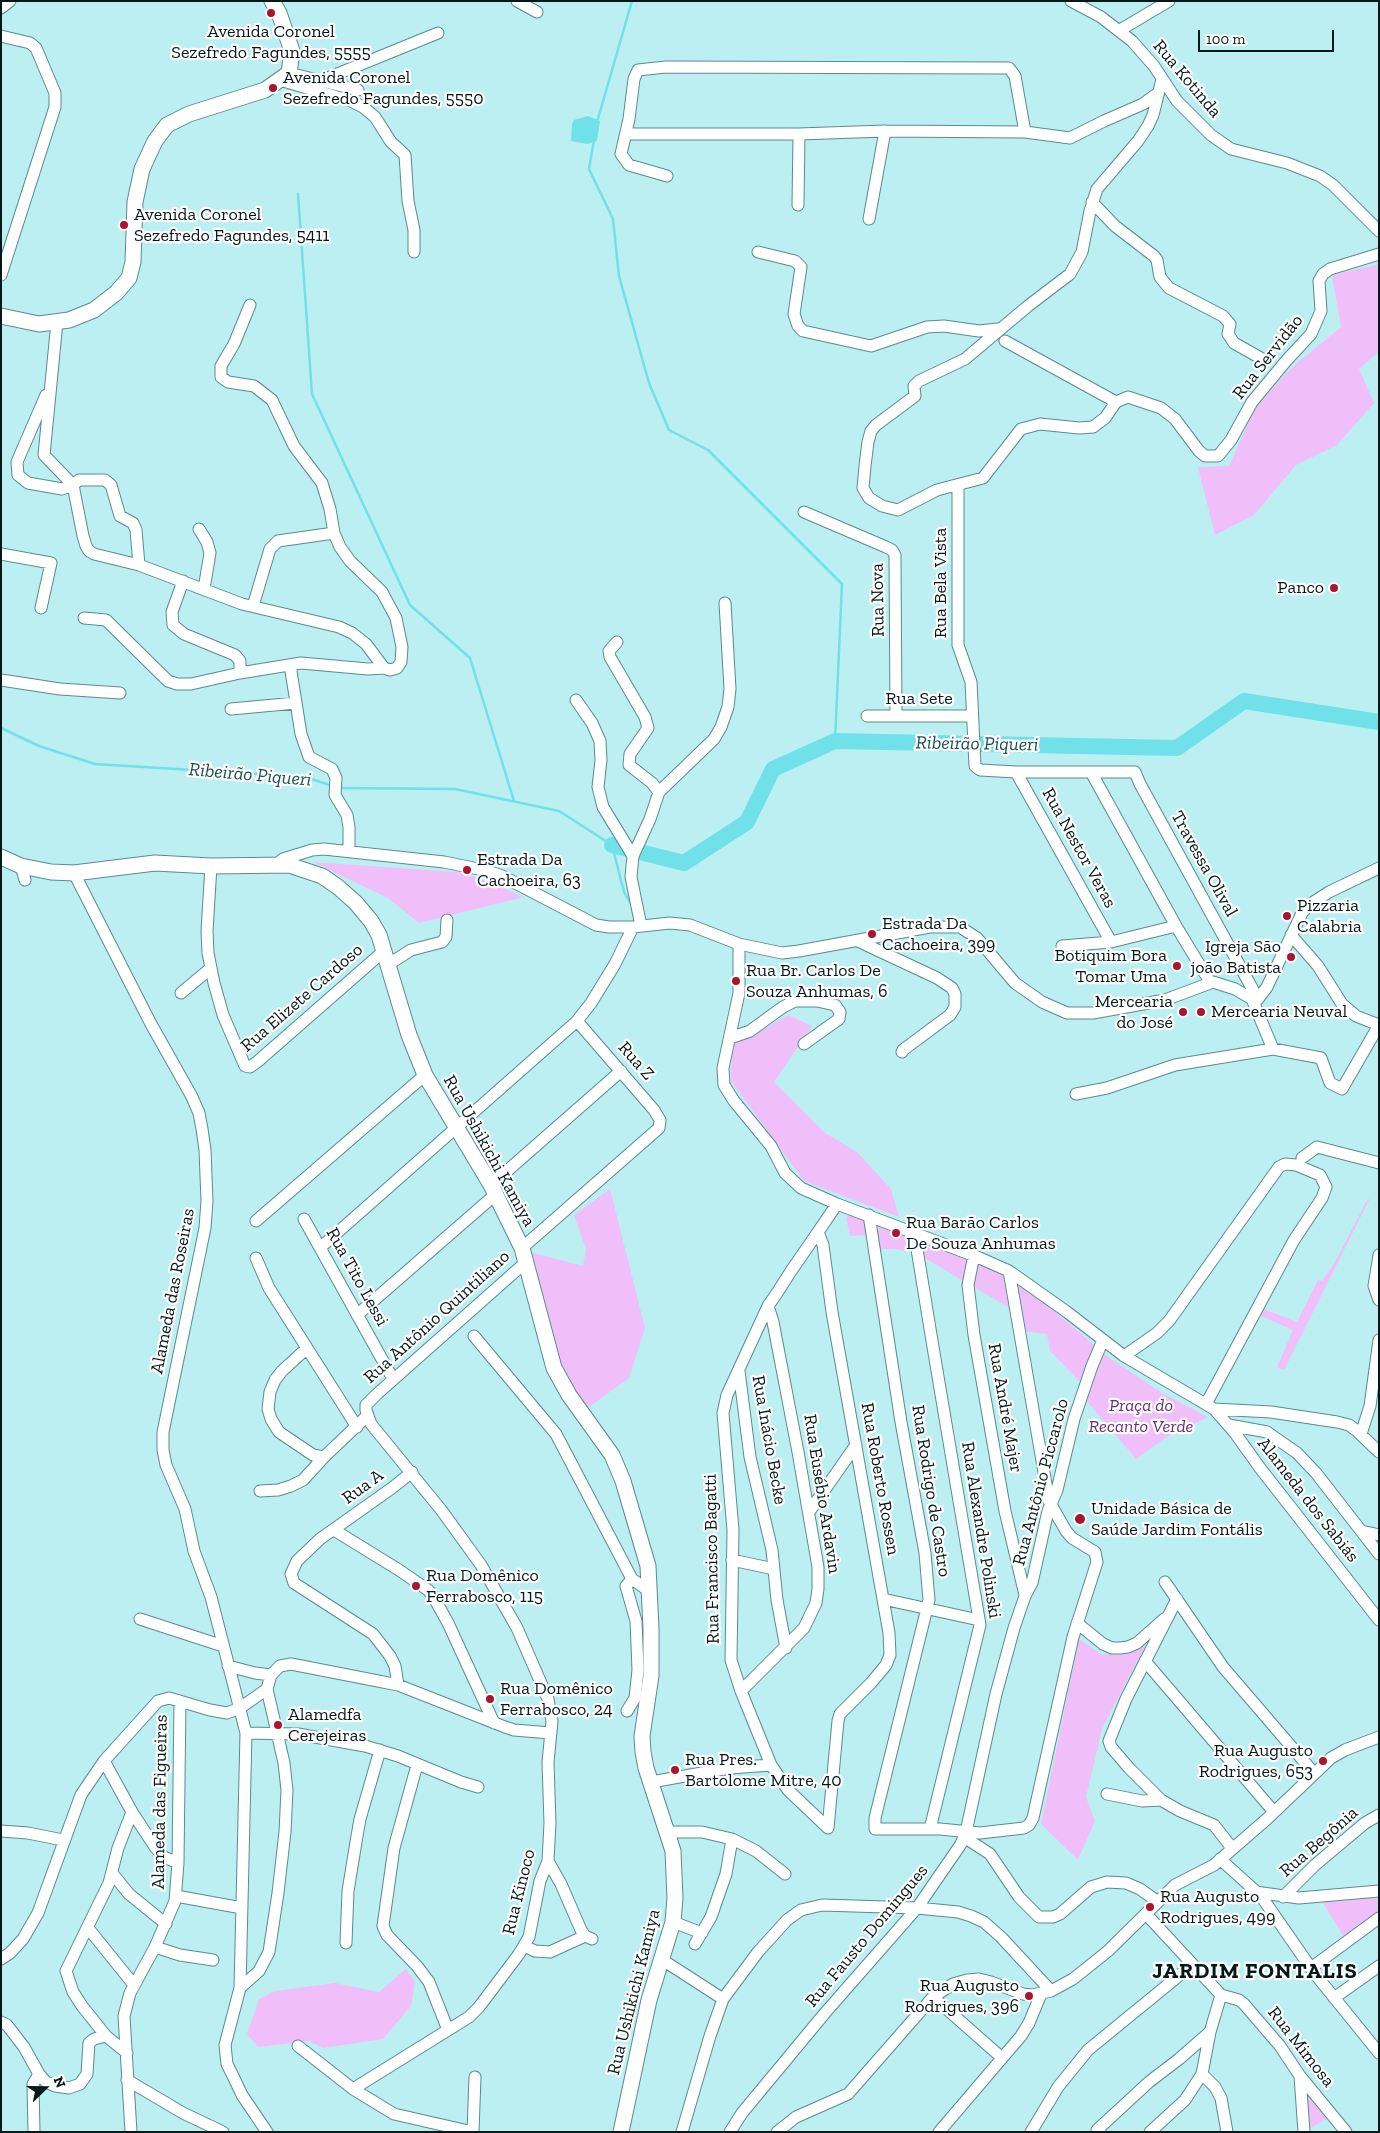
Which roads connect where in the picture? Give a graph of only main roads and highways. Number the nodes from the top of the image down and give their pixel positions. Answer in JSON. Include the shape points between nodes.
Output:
{"nodes":[{"id":1,"x":272,"y":1,"type":"edge"},
{"id":2,"x":1,"y":316,"type":"edge"},
{"id":3,"x":1,"y":857,"type":"edge"},
{"id":4,"x":621,"y":2132,"type":"edge"}],
"edges":[{"from":1,"to":2,"type":"main road","via":[[292,51],[284,77],[265,90],[189,114],[167,125],[155,141],[142,170],[129,278],[94,310],[69,320],[39,324]]},
{"from":3,"to":4,"type":"main road","name":"Rua Ushikichi Kamiya","via":[[23,873],[74,873],[155,863],[289,865],[322,876],[338,887],[356,903],[379,935],[394,990],[425,1075],[493,1189],[524,1255],[554,1368],[612,1455],[645,1553],[652,1629],[651,1676],[642,1736],[646,1768],[668,1832],[675,1873],[673,1922],[649,2000]]}]}
